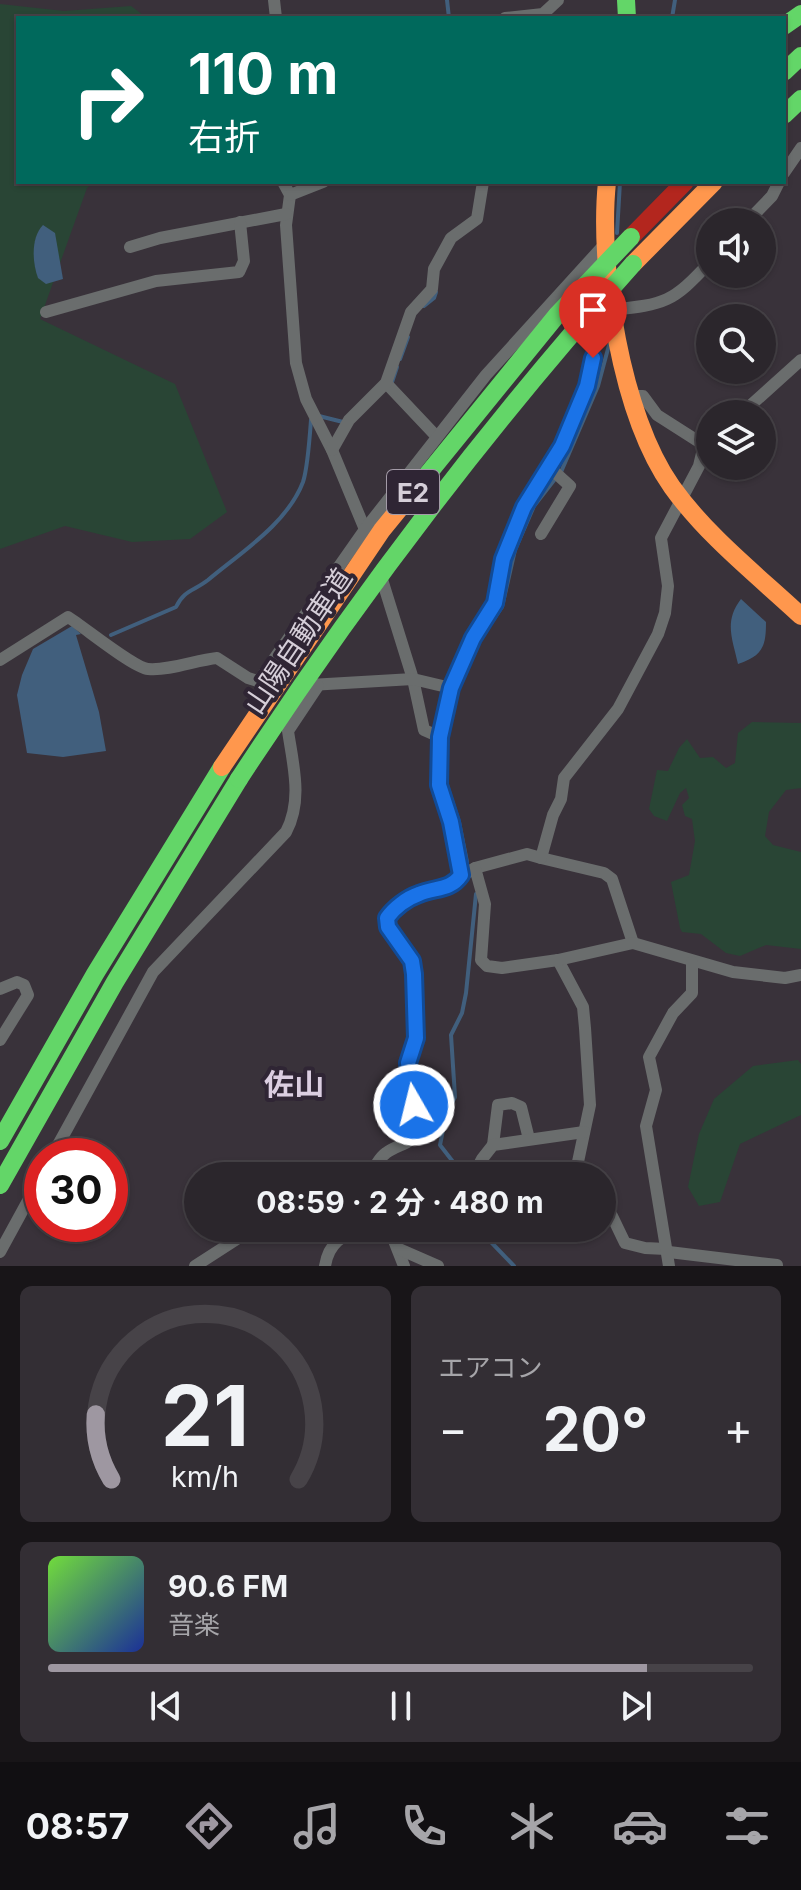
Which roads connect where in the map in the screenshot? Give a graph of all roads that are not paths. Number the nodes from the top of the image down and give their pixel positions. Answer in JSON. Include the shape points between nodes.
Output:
{"nodes":[{"id":1,"x":558,"y":0,"type":"edge"},
{"id":2,"x":524,"y":16,"type":"edge"},
{"id":3,"x":801,"y":56,"type":"edge"},
{"id":4,"x":786,"y":70,"type":"edge"},
{"id":5,"x":801,"y":71,"type":"edge"},
{"id":6,"x":786,"y":85,"type":"edge"},
{"id":7,"x":801,"y":99,"type":"edge"},
{"id":8,"x":786,"y":113,"type":"edge"},
{"id":9,"x":801,"y":148,"type":"edge"},
{"id":10,"x":786,"y":170,"type":"edge"},
{"id":11,"x":280,"y":184,"type":"edge"},
{"id":12,"x":282,"y":184,"type":"edge"},
{"id":13,"x":318,"y":184,"type":"edge"},
{"id":14,"x":483,"y":184,"type":"edge"},
{"id":15,"x":607,"y":184,"type":"edge"},
{"id":16,"x":683,"y":184,"type":"edge"},
{"id":17,"x":712,"y":184,"type":"edge"},
{"id":18,"x":778,"y":184,"type":"edge"},
{"id":19,"x":290,"y":195,"type":"junction"},
{"id":20,"x":760,"y":208,"type":"edge"},
{"id":21,"x":283,"y":214,"type":"junction"},
{"id":22,"x":240,"y":222,"type":"junction"},
{"id":23,"x":604,"y":245,"type":"junction"},
{"id":24,"x":130,"y":247,"type":"dead end"},
{"id":25,"x":696,"y":277,"type":"edge"},
{"id":26,"x":611,"y":310,"type":"junction"},
{"id":27,"x":46,"y":312,"type":"dead end"},
{"id":28,"x":801,"y":360,"type":"edge"},
{"id":29,"x":388,"y":386,"type":"junction"},
{"id":30,"x":632,"y":396,"type":"junction"},
{"id":31,"x":757,"y":400,"type":"edge"},
{"id":32,"x":437,"y":437,"type":"junction"},
{"id":33,"x":696,"y":437,"type":"edge"},
{"id":34,"x":332,"y":450,"type":"junction"},
{"id":35,"x":549,"y":467,"type":"junction"},
{"id":36,"x":696,"y":472,"type":"edge"},
{"id":37,"x":681,"y":499,"type":"junction"},
{"id":38,"x":366,"y":528,"type":"junction"},
{"id":39,"x":541,"y":534,"type":"dead end"},
{"id":40,"x":801,"y":616,"type":"edge"},
{"id":41,"x":0,"y":660,"type":"edge"},
{"id":42,"x":413,"y":679,"type":"junction"},
{"id":43,"x":258,"y":682,"type":"junction"},
{"id":44,"x":318,"y":686,"type":"junction"},
{"id":45,"x":451,"y":688,"type":"junction"},
{"id":46,"x":440,"y":737,"type":"junction"},
{"id":47,"x":541,"y":858,"type":"junction"},
{"id":48,"x":475,"y":868,"type":"junction"},
{"id":49,"x":461,"y":875,"type":"junction"},
{"id":50,"x":633,"y":943,"type":"junction"},
{"id":51,"x":558,"y":960,"type":"junction"},
{"id":52,"x":692,"y":962,"type":"junction"},
{"id":53,"x":801,"y":975,"type":"edge"},
{"id":54,"x":0,"y":989,"type":"edge"},
{"id":55,"x":0,"y":1040,"type":"edge"},
{"id":56,"x":584,"y":1132,"type":"junction"},
{"id":57,"x":62,"y":1138,"type":"edge"},
{"id":58,"x":529,"y":1139,"type":"junction"},
{"id":59,"x":0,"y":1141,"type":"edge"},
{"id":60,"x":493,"y":1145,"type":"junction"},
{"id":61,"x":379,"y":1162,"type":"edge"},
{"id":62,"x":480,"y":1162,"type":"edge"},
{"id":63,"x":578,"y":1162,"type":"edge"},
{"id":64,"x":0,"y":1185,"type":"edge"},
{"id":65,"x":24,"y":1208,"type":"edge"},
{"id":66,"x":616,"y":1224,"type":"edge"},
{"id":67,"x":232,"y":1242,"type":"edge"},
{"id":68,"x":336,"y":1242,"type":"edge"},
{"id":69,"x":396,"y":1242,"type":"edge"},
{"id":70,"x":399,"y":1249,"type":"junction"},
{"id":71,"x":667,"y":1250,"type":"junction"},
{"id":72,"x":0,"y":1252,"type":"edge"},
{"id":73,"x":777,"y":1265,"type":"edge"},
{"id":74,"x":195,"y":1266,"type":"edge"},
{"id":75,"x":325,"y":1266,"type":"edge"},
{"id":76,"x":404,"y":1266,"type":"edge"},
{"id":77,"x":438,"y":1266,"type":"edge"},
{"id":78,"x":669,"y":1266,"type":"edge"}],
"edges":[{"from":1,"to":2,"type":"street","via":[[543,14]]},
{"from":3,"to":4,"type":"main road"},
{"from":5,"to":6,"type":"main road"},
{"from":7,"to":8,"type":"main road"},
{"from":9,"to":10,"type":"street"},
{"from":11,"to":21,"type":"street"},
{"from":12,"to":19,"type":"street"},
{"from":13,"to":19,"type":"street"},
{"from":14,"to":29,"type":"street","via":[[477,219],[453,236],[439,260],[432,289],[411,312]]},
{"from":15,"to":23,"type":"main road"},
{"from":16,"to":59,"type":"main road","name":"山陽自動車道","number":"E2","bridge":true,"via":[[557,315],[382,530],[222,767]]},
{"from":17,"to":64,"type":"main road","name":"山陽自動車道","number":"E2","bridge":true,"via":[[572,330],[398,545],[239,779]]},
{"from":18,"to":20,"type":"street"},
{"from":19,"to":21,"type":"street"},
{"from":21,"to":22,"type":"street"},
{"from":21,"to":34,"type":"street","via":[[296,363],[306,399]]},
{"from":22,"to":24,"type":"street"},
{"from":22,"to":27,"type":"street","via":[[244,261],[239,272],[156,281]]},
{"from":23,"to":26,"type":"main road"},
{"from":23,"to":32,"type":"street"},
{"from":25,"to":26,"type":"street","via":[[663,303]]},
{"from":26,"to":30,"type":"main road"},
{"from":26,"to":35,"type":"street","via":[[598,330],[587,386]]},
{"from":28,"to":31,"type":"street"},
{"from":29,"to":32,"type":"street"},
{"from":29,"to":34,"type":"street","via":[[347,422]]},
{"from":30,"to":33,"type":"street","via":[[643,396],[657,415]]},
{"from":30,"to":37,"type":"main road","via":[[658,465]]},
{"from":32,"to":38,"type":"street"},
{"from":34,"to":38,"type":"street"},
{"from":35,"to":39,"type":"street","via":[[570,486]]},
{"from":35,"to":45,"type":"street","via":[[524,507],[503,559],[495,603]]},
{"from":36,"to":37,"type":"street"},
{"from":37,"to":40,"type":"main road"},
{"from":37,"to":47,"type":"street","via":[[661,538],[668,586],[658,634],[613,717],[564,778]]},
{"from":38,"to":42,"type":"street"},
{"from":38,"to":43,"type":"street"},
{"from":41,"to":43,"type":"street","via":[[68,617],[131,663],[148,669],[217,658]]},
{"from":42,"to":44,"type":"street"},
{"from":42,"to":45,"type":"street"},
{"from":42,"to":46,"type":"street","via":[[424,730]]},
{"from":43,"to":44,"type":"street"},
{"from":44,"to":57,"type":"street","via":[[288,731],[297,792],[286,832],[153,972]]},
{"from":45,"to":46,"type":"street"},
{"from":46,"to":49,"type":"street","via":[[439,785]]},
{"from":47,"to":48,"type":"street","via":[[527,854]]},
{"from":47,"to":50,"type":"street","via":[[612,879]]},
{"from":48,"to":49,"type":"street"},
{"from":48,"to":51,"type":"street","via":[[485,904],[481,960],[502,968]]},
{"from":49,"to":61,"type":"street","via":[[444,889],[420,893],[397,906],[387,918],[414,974],[416,1038],[408,1063],[418,1131]]},
{"from":50,"to":51,"type":"street"},
{"from":50,"to":52,"type":"street"},
{"from":51,"to":56,"type":"street","via":[[583,1007],[590,1105]]},
{"from":52,"to":53,"type":"street","via":[[785,978]]},
{"from":52,"to":71,"type":"street","via":[[692,993],[673,1013],[649,1057],[656,1090],[646,1126]]},
{"from":54,"to":55,"type":"street","via":[[17,982],[28,995]]},
{"from":56,"to":58,"type":"street"},
{"from":56,"to":63,"type":"street"},
{"from":58,"to":60,"type":"street"},
{"from":58,"to":60,"type":"street","via":[[521,1107],[498,1105]]},
{"from":60,"to":62,"type":"street"},
{"from":65,"to":72,"type":"street"},
{"from":66,"to":71,"type":"street","via":[[625,1243]]},
{"from":67,"to":74,"type":"street"},
{"from":68,"to":75,"type":"street"},
{"from":69,"to":70,"type":"street"},
{"from":70,"to":76,"type":"street"},
{"from":70,"to":77,"type":"street"},
{"from":71,"to":73,"type":"street"},
{"from":71,"to":78,"type":"street"}]}
